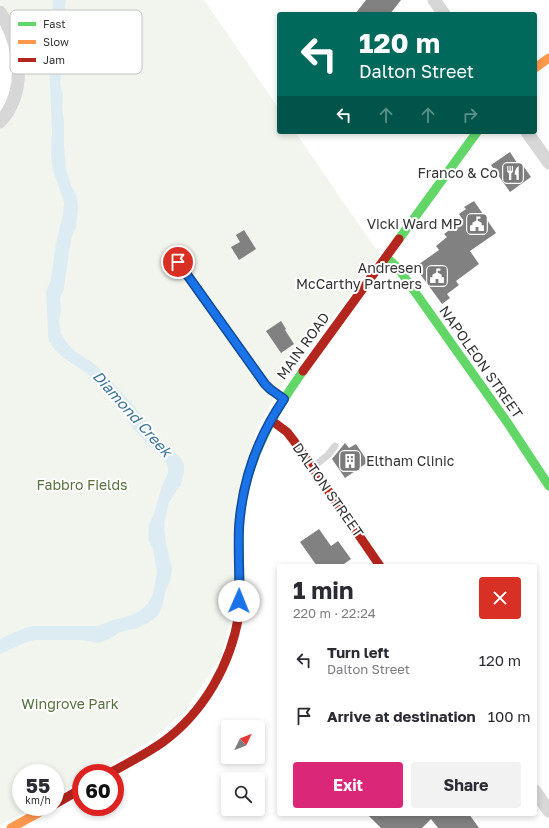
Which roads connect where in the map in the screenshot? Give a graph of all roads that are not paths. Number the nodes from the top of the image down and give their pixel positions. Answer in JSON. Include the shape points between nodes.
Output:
{"nodes":[{"id":1,"x":434,"y":0,"type":"edge"},
{"id":2,"x":0,"y":12,"type":"edge"},
{"id":3,"x":443,"y":12,"type":"edge"},
{"id":4,"x":10,"y":31,"type":"edge"},
{"id":5,"x":549,"y":58,"type":"edge"},
{"id":6,"x":537,"y":67,"type":"edge"},
{"id":7,"x":12,"y":74,"type":"edge"},
{"id":8,"x":11,"y":96,"type":"junction"},
{"id":9,"x":0,"y":110,"type":"edge"},
{"id":10,"x":0,"y":122,"type":"edge"},
{"id":11,"x":477,"y":134,"type":"edge"},
{"id":12,"x":528,"y":134,"type":"edge"},
{"id":13,"x":549,"y":163,"type":"edge"},
{"id":14,"x":386,"y":258,"type":"junction"},
{"id":15,"x":178,"y":262,"type":"dead end"},
{"id":16,"x":284,"y":399,"type":"junction"},
{"id":17,"x":271,"y":420,"type":"junction"},
{"id":18,"x":335,"y":446,"type":"dead end"},
{"id":19,"x":313,"y":468,"type":"junction"},
{"id":20,"x":549,"y":486,"type":"edge"},
{"id":21,"x":379,"y":564,"type":"edge"},
{"id":22,"x":124,"y":765,"type":"edge"},
{"id":23,"x":537,"y":794,"type":"edge"},
{"id":24,"x":549,"y":811,"type":"edge"},
{"id":25,"x":33,"y":816,"type":"edge"},
{"id":26,"x":12,"y":828,"type":"edge"}],
"edges":[{"from":1,"to":3,"type":"street"},
{"from":2,"to":4,"type":"street"},
{"from":5,"to":6,"type":"main road"},
{"from":7,"to":8,"type":"street"},
{"from":8,"to":9,"type":"street"},
{"from":8,"to":10,"type":"street","via":[[11,108]]},
{"from":11,"to":14,"type":"main road","name":"MAIN ROAD"},
{"from":12,"to":13,"type":"street"},
{"from":14,"to":16,"type":"main road","name":"MAIN ROAD"},
{"from":14,"to":20,"type":"main road","name":"NAPOLEON STREET","via":[[398,268],[510,426]]},
{"from":15,"to":16,"type":"lane","via":[[265,384]]},
{"from":16,"to":17,"type":"main road","name":"MAIN ROAD"},
{"from":17,"to":19,"type":"main road","name":"DALTON STREET","via":[[287,432]]},
{"from":17,"to":22,"type":"main road","name":"MAIN ROAD","via":[[253,460],[243,497],[239,528],[239,612],[236,631],[224,666],[206,696],[178,729]]},
{"from":18,"to":19,"type":"lane","via":[[328,456]]},
{"from":19,"to":21,"type":"main road","name":"DALTON STREET"},
{"from":23,"to":24,"type":"street"},
{"from":25,"to":26,"type":"main road"}]}
